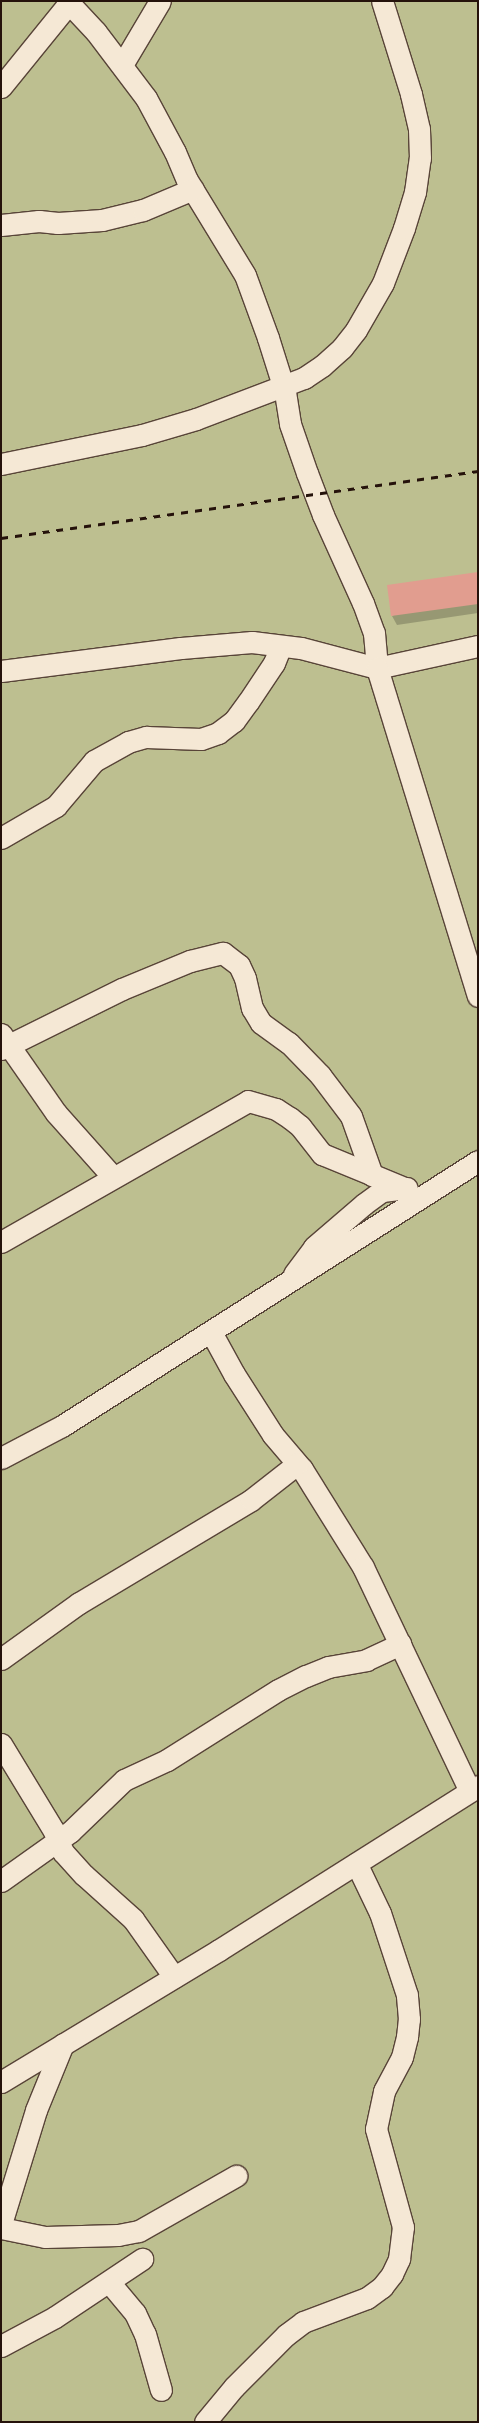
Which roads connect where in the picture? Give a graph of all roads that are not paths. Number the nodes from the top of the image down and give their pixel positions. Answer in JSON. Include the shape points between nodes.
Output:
{"nodes":[{"id":1,"x":160,"y":1,"type":"edge"},
{"id":2,"x":382,"y":1,"type":"edge"},
{"id":3,"x":68,"y":2,"type":"edge"},
{"id":4,"x":122,"y":65,"type":"junction"},
{"id":5,"x":1,"y":87,"type":"edge"},
{"id":6,"x":193,"y":190,"type":"junction"},
{"id":7,"x":1,"y":225,"type":"edge"},
{"id":8,"x":283,"y":387,"type":"junction"},
{"id":9,"x":1,"y":464,"type":"edge"},
{"id":10,"x":281,"y":646,"type":"junction"},
{"id":11,"x":478,"y":646,"type":"edge"},
{"id":12,"x":377,"y":668,"type":"junction"},
{"id":13,"x":1,"y":671,"type":"edge"},
{"id":14,"x":1,"y":838,"type":"edge"},
{"id":15,"x":478,"y":996,"type":"edge"},
{"id":16,"x":4,"y":1042,"type":"edge"},
{"id":17,"x":478,"y":1161,"type":"edge"},
{"id":18,"x":372,"y":1175,"type":"junction"},
{"id":19,"x":113,"y":1177,"type":"junction"},
{"id":20,"x":402,"y":1187,"type":"junction"},
{"id":21,"x":431,"y":1190,"type":"junction"},
{"id":22,"x":1,"y":1242,"type":"edge"},
{"id":23,"x":290,"y":1282,"type":"junction"},
{"id":24,"x":211,"y":1332,"type":"junction"},
{"id":25,"x":1,"y":1458,"type":"edge"},
{"id":26,"x":297,"y":1464,"type":"junction"},
{"id":27,"x":401,"y":1644,"type":"junction"},
{"id":28,"x":1,"y":1659,"type":"edge"},
{"id":29,"x":1,"y":1744,"type":"edge"},
{"id":30,"x":474,"y":1788,"type":"edge"},
{"id":31,"x":59,"y":1841,"type":"junction"},
{"id":32,"x":356,"y":1863,"type":"junction"},
{"id":33,"x":1,"y":1881,"type":"edge"},
{"id":34,"x":174,"y":1977,"type":"junction"},
{"id":35,"x":63,"y":2044,"type":"junction"},
{"id":36,"x":1,"y":2082,"type":"edge"},
{"id":37,"x":236,"y":2176,"type":"dead end"},
{"id":38,"x":1,"y":2224,"type":"edge"},
{"id":39,"x":1,"y":2228,"type":"edge"},
{"id":40,"x":142,"y":2259,"type":"dead end"},
{"id":41,"x":109,"y":2282,"type":"junction"},
{"id":42,"x":1,"y":2346,"type":"edge"},
{"id":43,"x":161,"y":2390,"type":"dead end"},
{"id":44,"x":205,"y":2422,"type":"edge"}],
"edges":[{"from":1,"to":4,"type":"street"},
{"from":2,"to":8,"type":"street","via":[[411,94],[419,129],[420,158],[415,192],[382,283],[356,330],[322,366]]},
{"from":3,"to":4,"type":"street"},
{"from":3,"to":5,"type":"street"},
{"from":4,"to":6,"type":"street","via":[[153,111]]},
{"from":6,"to":7,"type":"street","via":[[143,210],[102,220],[58,223],[39,221]]},
{"from":6,"to":8,"type":"street","via":[[245,275]]},
{"from":8,"to":9,"type":"street","via":[[196,419],[142,434]]},
{"from":8,"to":12,"type":"street","via":[[290,424],[307,474],[374,634]]},
{"from":10,"to":12,"type":"street","via":[[301,648]]},
{"from":10,"to":13,"type":"street","via":[[252,642],[181,648]]},
{"from":10,"to":14,"type":"street","via":[[274,663],[248,702],[234,721],[218,733],[201,739],[146,737],[128,742],[94,761],[56,806]]},
{"from":11,"to":12,"type":"street"},
{"from":12,"to":15,"type":"street"},
{"from":16,"to":18,"type":"street","via":[[190,961],[223,953],[239,965],[252,1008],[261,1023],[289,1043],[320,1075],[351,1116]]},
{"from":16,"to":19,"type":"street","via":[[56,1113]]},
{"from":17,"to":21,"type":"street"},
{"from":18,"to":19,"type":"street","via":[[322,1154],[300,1126],[276,1109],[248,1101]]},
{"from":18,"to":20,"type":"street"},
{"from":19,"to":22,"type":"street"},
{"from":20,"to":21,"type":"street"},
{"from":20,"to":23,"type":"street","via":[[382,1191],[330,1232],[300,1264]]},
{"from":21,"to":23,"type":"street"},
{"from":23,"to":24,"type":"street"},
{"from":24,"to":25,"type":"street","via":[[62,1426]]},
{"from":24,"to":26,"type":"street","via":[[273,1436]]},
{"from":26,"to":27,"type":"street","via":[[363,1567]]},
{"from":26,"to":28,"type":"street","via":[[251,1500],[79,1603]]},
{"from":27,"to":30,"type":"street"},
{"from":27,"to":31,"type":"street","via":[[366,1660],[328,1668],[278,1690],[167,1760],[124,1780]]},
{"from":29,"to":31,"type":"street"},
{"from":30,"to":32,"type":"street"},
{"from":31,"to":33,"type":"street"},
{"from":31,"to":34,"type":"street","via":[[71,1862],[133,1919]]},
{"from":32,"to":34,"type":"street"},
{"from":32,"to":44,"type":"street","via":[[380,1912],[407,1995],[407,2038],[402,2057],[384,2091],[376,2129],[403,2227],[399,2259],[382,2287],[366,2298],[303,2322],[286,2335],[234,2387]]},
{"from":34,"to":35,"type":"street"},
{"from":35,"to":36,"type":"street"},
{"from":35,"to":38,"type":"street","via":[[36,2110]]},
{"from":37,"to":39,"type":"street","via":[[139,2231],[118,2235],[45,2237]]},
{"from":40,"to":41,"type":"street"},
{"from":41,"to":42,"type":"street","via":[[55,2317]]},
{"from":41,"to":43,"type":"street","via":[[122,2294],[135,2313],[145,2334]]}]}
